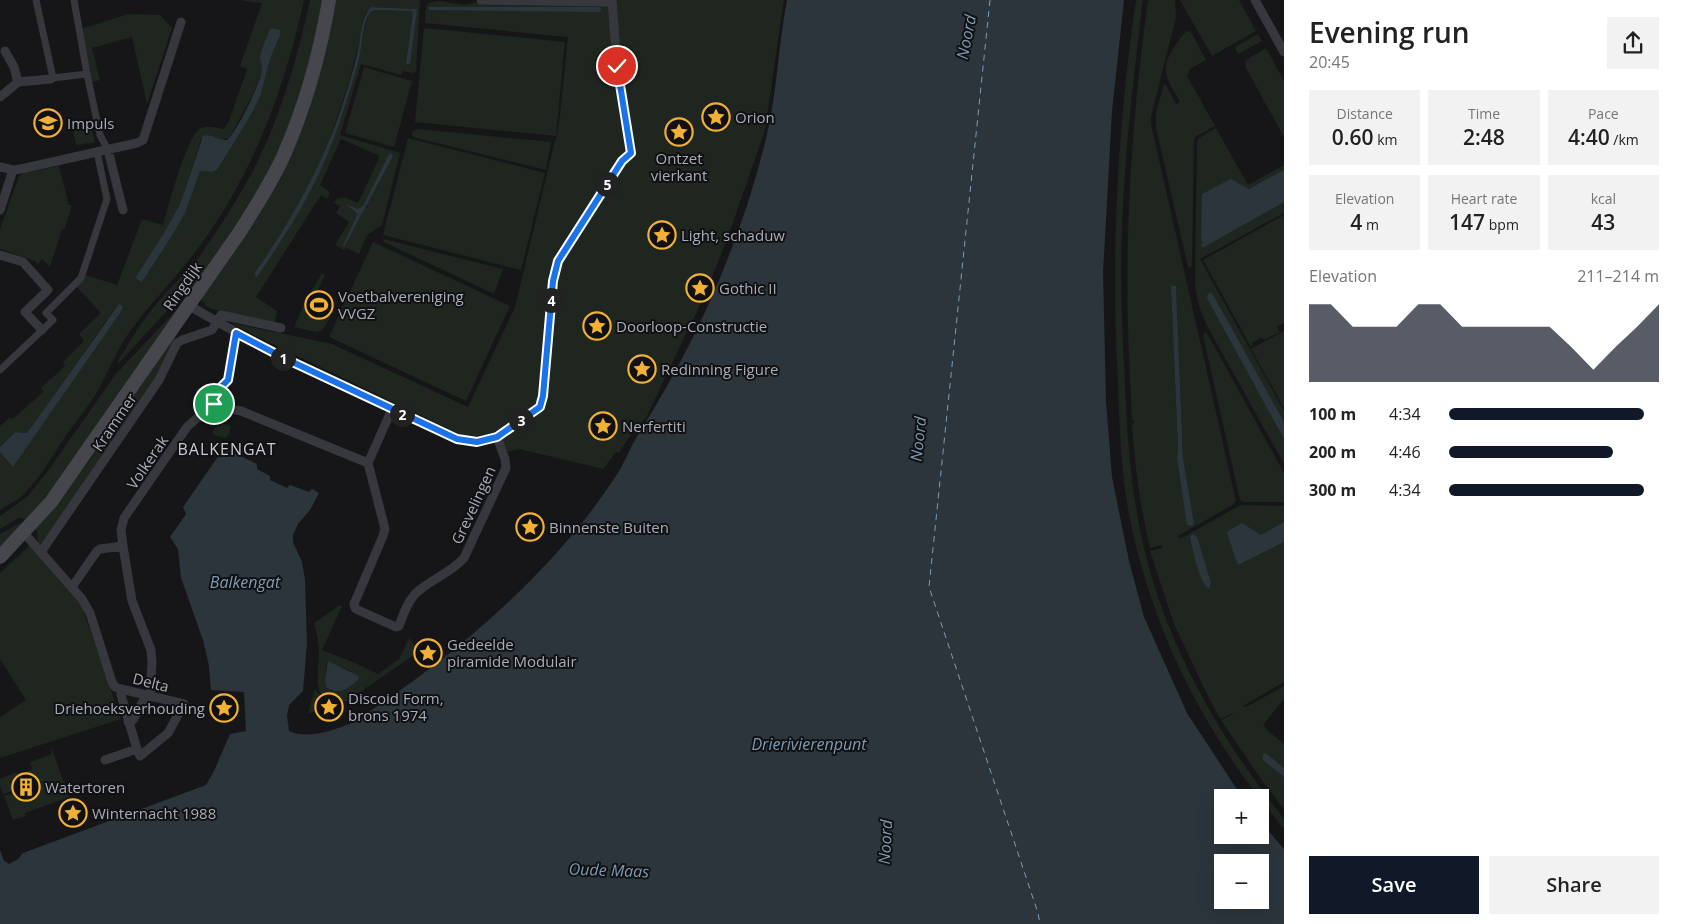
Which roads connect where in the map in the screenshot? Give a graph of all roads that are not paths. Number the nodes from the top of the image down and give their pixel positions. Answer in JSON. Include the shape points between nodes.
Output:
{"nodes":[{"id":1,"x":36,"y":0,"type":"edge"},
{"id":2,"x":74,"y":0,"type":"edge"},
{"id":3,"x":329,"y":0,"type":"edge"},
{"id":4,"x":481,"y":0,"type":"edge"},
{"id":5,"x":1255,"y":0,"type":"edge"},
{"id":6,"x":612,"y":1,"type":"edge"},
{"id":7,"x":181,"y":22,"type":"dead end"},
{"id":8,"x":1284,"y":52,"type":"edge"},
{"id":9,"x":2,"y":53,"type":"edge"},
{"id":10,"x":87,"y":74,"type":"junction"},
{"id":11,"x":52,"y":79,"type":"junction"},
{"id":12,"x":18,"y":82,"type":"junction"},
{"id":13,"x":0,"y":97,"type":"edge"},
{"id":14,"x":108,"y":150,"type":"junction"},
{"id":15,"x":97,"y":152,"type":"junction"},
{"id":16,"x":0,"y":167,"type":"edge"},
{"id":17,"x":13,"y":170,"type":"junction"},
{"id":18,"x":118,"y":190,"type":"junction"},
{"id":19,"x":107,"y":199,"type":"junction"},
{"id":20,"x":0,"y":210,"type":"edge"},
{"id":21,"x":122,"y":210,"type":"dead end"},
{"id":22,"x":0,"y":255,"type":"edge"},
{"id":23,"x":48,"y":290,"type":"junction"},
{"id":24,"x":58,"y":300,"type":"junction"},
{"id":25,"x":188,"y":305,"type":"junction"},
{"id":26,"x":216,"y":322,"type":"junction"},
{"id":27,"x":281,"y":328,"type":"dead end"},
{"id":28,"x":42,"y":330,"type":"junction"},
{"id":29,"x":236,"y":333,"type":"junction"},
{"id":30,"x":0,"y":370,"type":"edge"},
{"id":31,"x":201,"y":392,"type":"dead end"},
{"id":32,"x":392,"y":409,"type":"junction"},
{"id":33,"x":497,"y":437,"type":"junction"},
{"id":34,"x":368,"y":463,"type":"junction"},
{"id":35,"x":24,"y":533,"type":"junction"},
{"id":36,"x":123,"y":546,"type":"junction"},
{"id":37,"x":41,"y":552,"type":"junction"},
{"id":38,"x":0,"y":557,"type":"edge"},
{"id":39,"x":72,"y":587,"type":"junction"},
{"id":40,"x":121,"y":689,"type":"junction"},
{"id":41,"x":147,"y":699,"type":"junction"},
{"id":42,"x":128,"y":722,"type":"junction"},
{"id":43,"x":137,"y":749,"type":"junction"},
{"id":44,"x":104,"y":760,"type":"dead end"}],
"edges":[{"from":1,"to":11,"type":"street"},
{"from":2,"to":10,"type":"street"},
{"from":3,"to":25,"type":"main road","name":"Ringdijk","via":[[304,104],[282,158],[263,194]]},
{"from":4,"to":6,"type":"street"},
{"from":5,"to":8,"type":"street"},
{"from":6,"to":33,"type":"street","via":[[617,66],[631,153],[622,161],[558,261],[553,281],[540,407]]},
{"from":7,"to":14,"type":"street","via":[[142,140]]},
{"from":9,"to":12,"type":"street","via":[[14,67]]},
{"from":10,"to":11,"type":"street"},
{"from":10,"to":14,"type":"street","via":[[100,135]]},
{"from":11,"to":12,"type":"street"},
{"from":12,"to":13,"type":"street"},
{"from":14,"to":15,"type":"street"},
{"from":14,"to":18,"type":"street"},
{"from":15,"to":17,"type":"street"},
{"from":15,"to":19,"type":"street"},
{"from":16,"to":17,"type":"street"},
{"from":17,"to":20,"type":"street"},
{"from":18,"to":19,"type":"street"},
{"from":18,"to":21,"type":"street"},
{"from":19,"to":24,"type":"street","via":[[81,278]]},
{"from":22,"to":23,"type":"street","via":[[23,262]]},
{"from":23,"to":24,"type":"street"},
{"from":23,"to":28,"type":"street","via":[[25,312]]},
{"from":24,"to":28,"type":"street","via":[[46,312],[53,320]]},
{"from":25,"to":26,"type":"street"},
{"from":25,"to":35,"type":"main road","name":"Ringdijk","via":[[51,502]]},
{"from":26,"to":27,"type":"street","via":[[222,314]]},
{"from":26,"to":29,"type":"street"},
{"from":26,"to":37,"type":"street","name":"Krammer","via":[[212,330],[177,343],[159,380]]},
{"from":28,"to":30,"type":"street"},
{"from":29,"to":31,"type":"street","via":[[228,380],[219,389],[218,401],[210,403]]},
{"from":29,"to":32,"type":"street"},
{"from":32,"to":33,"type":"street","via":[[467,442]]},
{"from":32,"to":34,"type":"street"},
{"from":33,"to":34,"type":"street","name":"Grevelingen","via":[[506,468],[464,558],[411,599],[396,627],[358,610],[354,604],[385,529]]},
{"from":34,"to":36,"type":"street","name":"Volkerak","via":[[241,411],[221,409],[204,413],[188,427],[124,518],[121,530]]},
{"from":35,"to":37,"type":"street"},
{"from":35,"to":38,"type":"main road","name":"Ringdijk"},
{"from":36,"to":39,"type":"street","via":[[97,551]]},
{"from":36,"to":41,"type":"street","name":"Volkerak","via":[[132,601],[151,650]]},
{"from":37,"to":39,"type":"street"},
{"from":39,"to":40,"type":"street","via":[[90,613],[112,682]]},
{"from":40,"to":41,"type":"street","name":"Delta"},
{"from":40,"to":42,"type":"street"},
{"from":41,"to":42,"type":"street","via":[[133,720]]},
{"from":41,"to":43,"type":"street","name":"Delta","via":[[184,704],[168,733],[140,756]]},
{"from":42,"to":43,"type":"street"},
{"from":43,"to":44,"type":"street","name":"Delta"}]}
